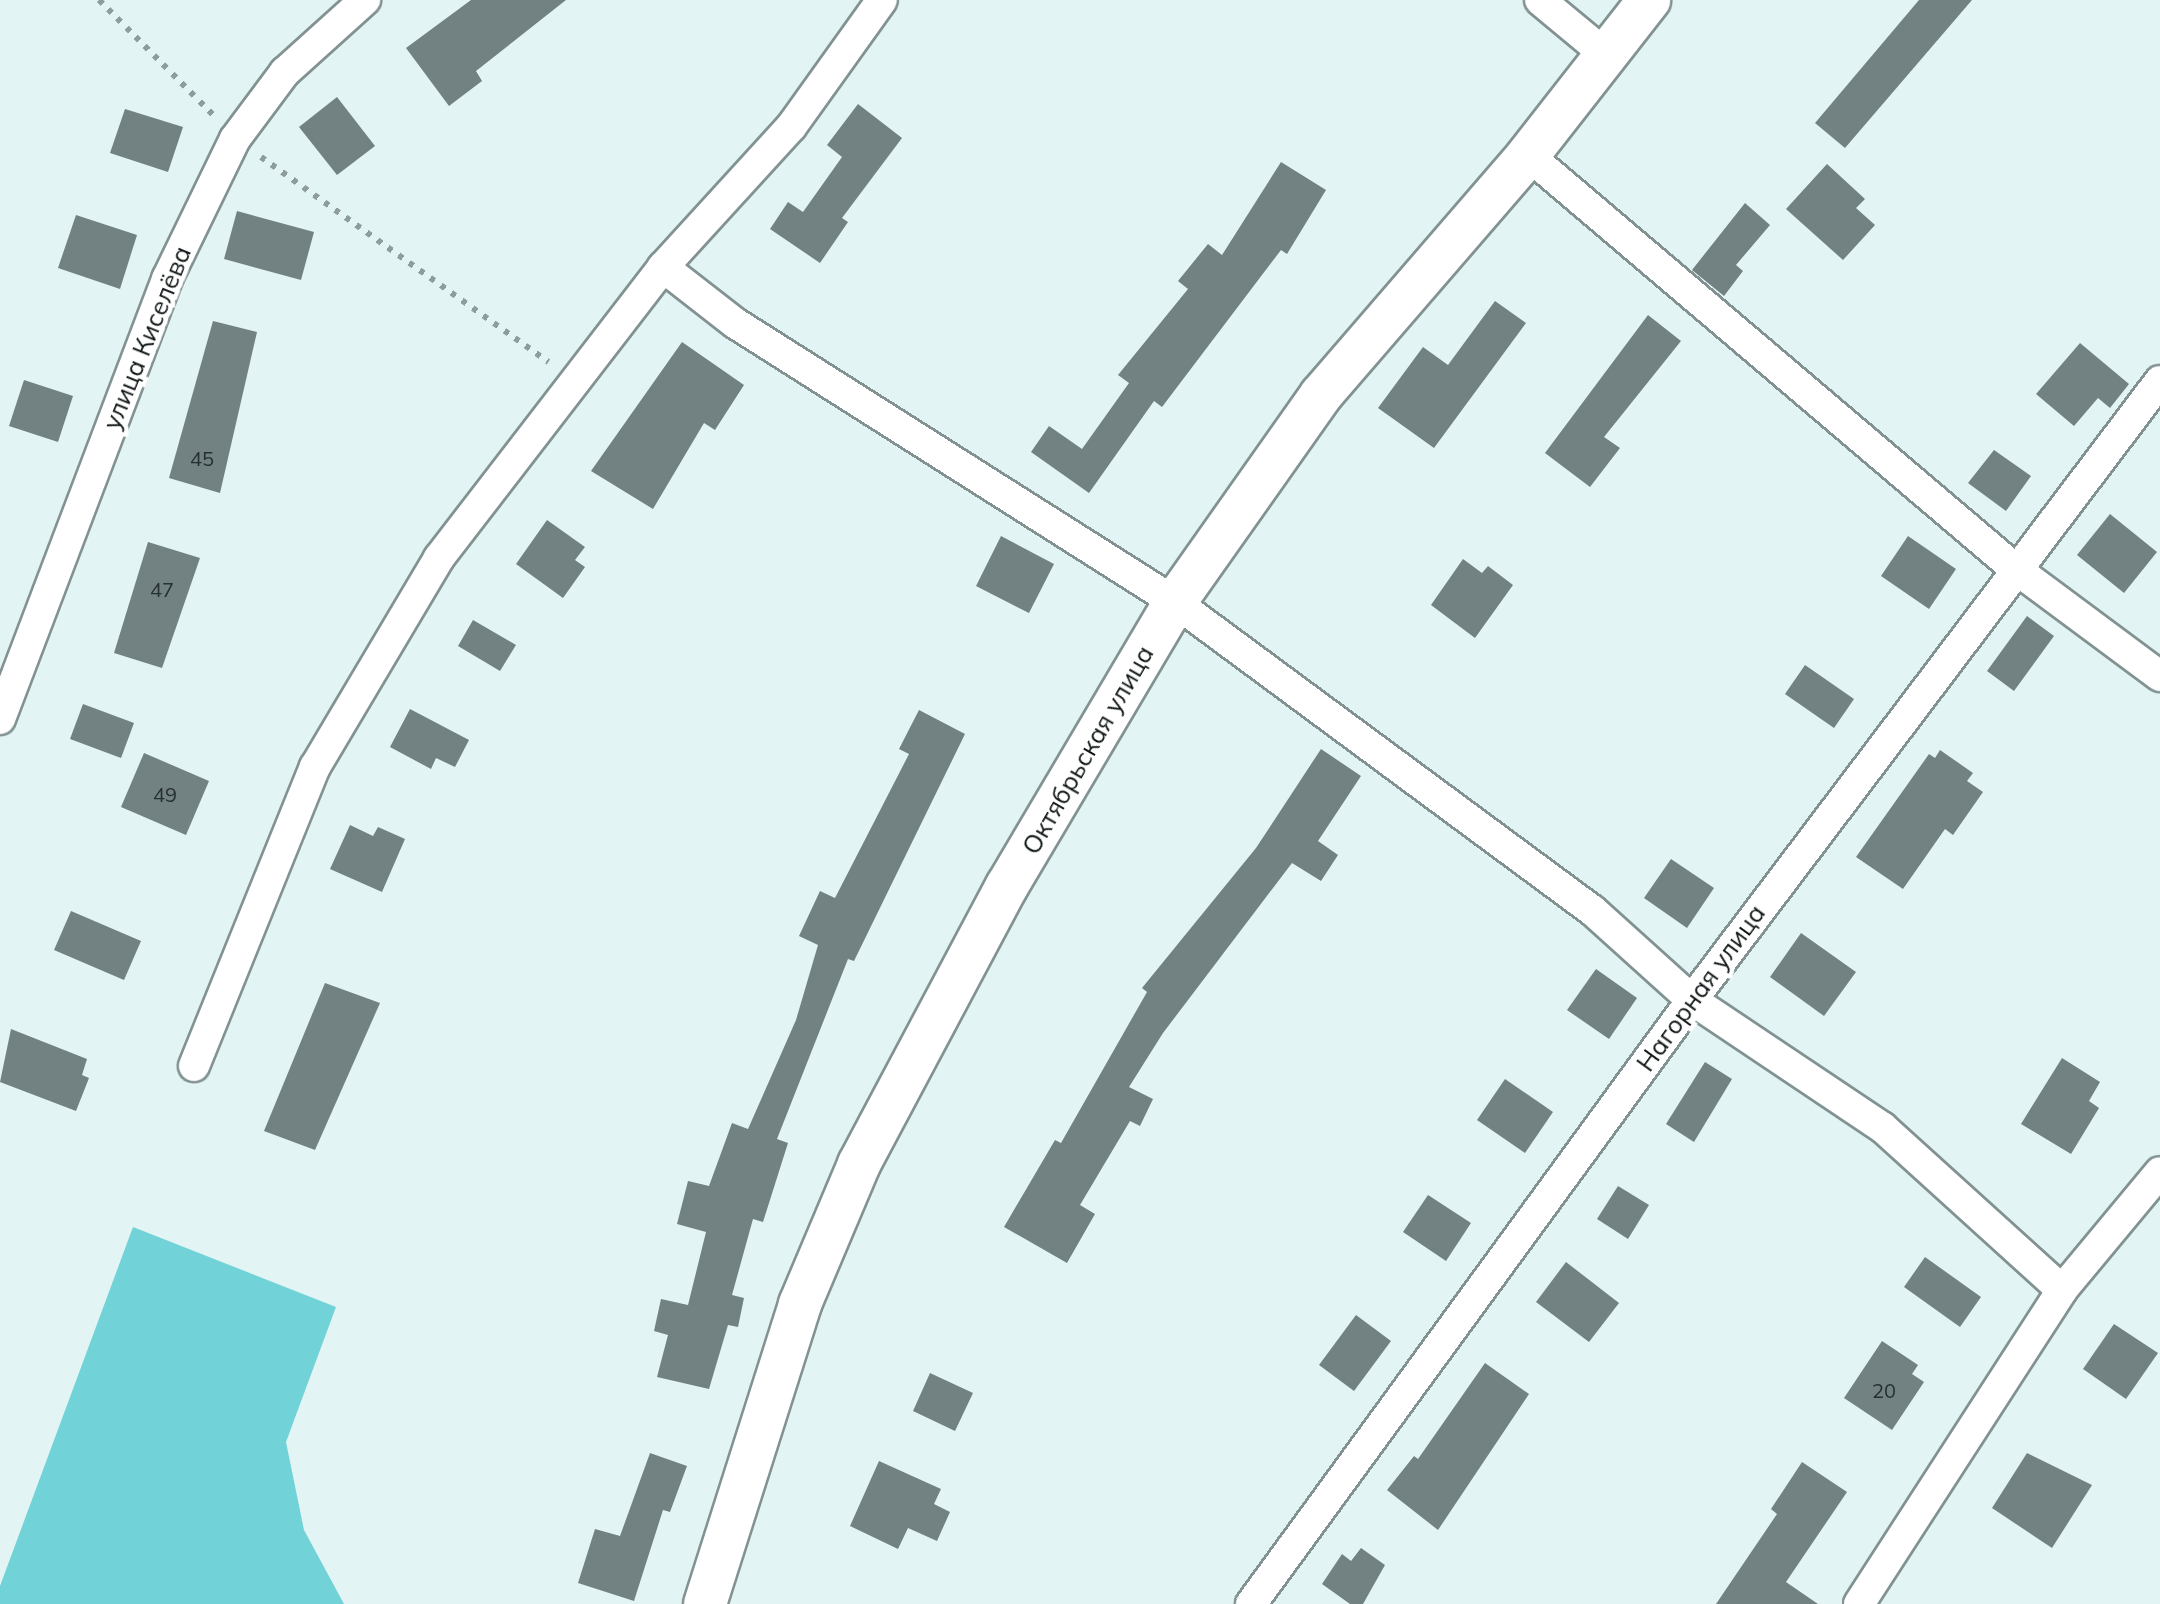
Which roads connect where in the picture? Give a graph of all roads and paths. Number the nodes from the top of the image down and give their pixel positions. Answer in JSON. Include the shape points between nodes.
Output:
{"nodes":[{"id":1,"x":99,"y":0,"type":"edge"},
{"id":2,"x":365,"y":0,"type":"edge"},
{"id":3,"x":882,"y":0,"type":"edge"},
{"id":4,"x":1540,"y":0,"type":"edge"},
{"id":5,"x":1649,"y":0,"type":"edge"},
{"id":6,"x":1605,"y":54,"type":"junction"},
{"id":7,"x":235,"y":139,"type":"junction"},
{"id":8,"x":1528,"y":155,"type":"junction"},
{"id":9,"x":663,"y":267,"type":"junction"},
{"id":10,"x":575,"y":381,"type":"junction"},
{"id":11,"x":2160,"y":381,"type":"edge"},
{"id":12,"x":2013,"y":568,"type":"junction"},
{"id":13,"x":1175,"y":602,"type":"junction"},
{"id":14,"x":2160,"y":676,"type":"edge"},
{"id":15,"x":0,"y":719,"type":"edge"},
{"id":16,"x":1692,"y":1000,"type":"junction"},
{"id":17,"x":194,"y":1066,"type":"dead end"},
{"id":18,"x":2160,"y":1172,"type":"edge"},
{"id":19,"x":2062,"y":1290,"type":"junction"},
{"id":20,"x":706,"y":1604,"type":"edge"},
{"id":21,"x":1252,"y":1604,"type":"edge"},
{"id":22,"x":1860,"y":1604,"type":"edge"}],
"edges":[{"from":1,"to":7,"type":"path"},
{"from":2,"to":7,"type":"street","name":"улица Киселёва","via":[[285,72]]},
{"from":3,"to":9,"type":"street","via":[[791,126]]},
{"from":4,"to":6,"type":"street"},
{"from":5,"to":6,"type":"street","name":"Октябрьская улица"},
{"from":6,"to":8,"type":"street","name":"Октябрьская улица"},
{"from":7,"to":10,"type":"path"},
{"from":7,"to":15,"type":"street","name":"улица Киселёва","via":[[166,279]]},
{"from":8,"to":12,"type":"street"},
{"from":8,"to":13,"type":"street","name":"Октябрьская улица","via":[[1321,395]]},
{"from":9,"to":10,"type":"street"},
{"from":9,"to":13,"type":"street","via":[[734,322]]},
{"from":10,"to":17,"type":"street","via":[[439,558],[316,767]]},
{"from":11,"to":12,"type":"street","name":"Нагорная улица"},
{"from":12,"to":14,"type":"street"},
{"from":12,"to":16,"type":"street","name":"Нагорная улица"},
{"from":13,"to":16,"type":"street","via":[[1593,912]]},
{"from":13,"to":20,"type":"street","name":"Октябрьская улица","via":[[1008,886],[859,1164],[800,1304]]},
{"from":16,"to":19,"type":"street","via":[[1882,1127]]},
{"from":16,"to":21,"type":"street","name":"Нагорная улица"},
{"from":18,"to":19,"type":"street"},
{"from":19,"to":22,"type":"street"}]}
